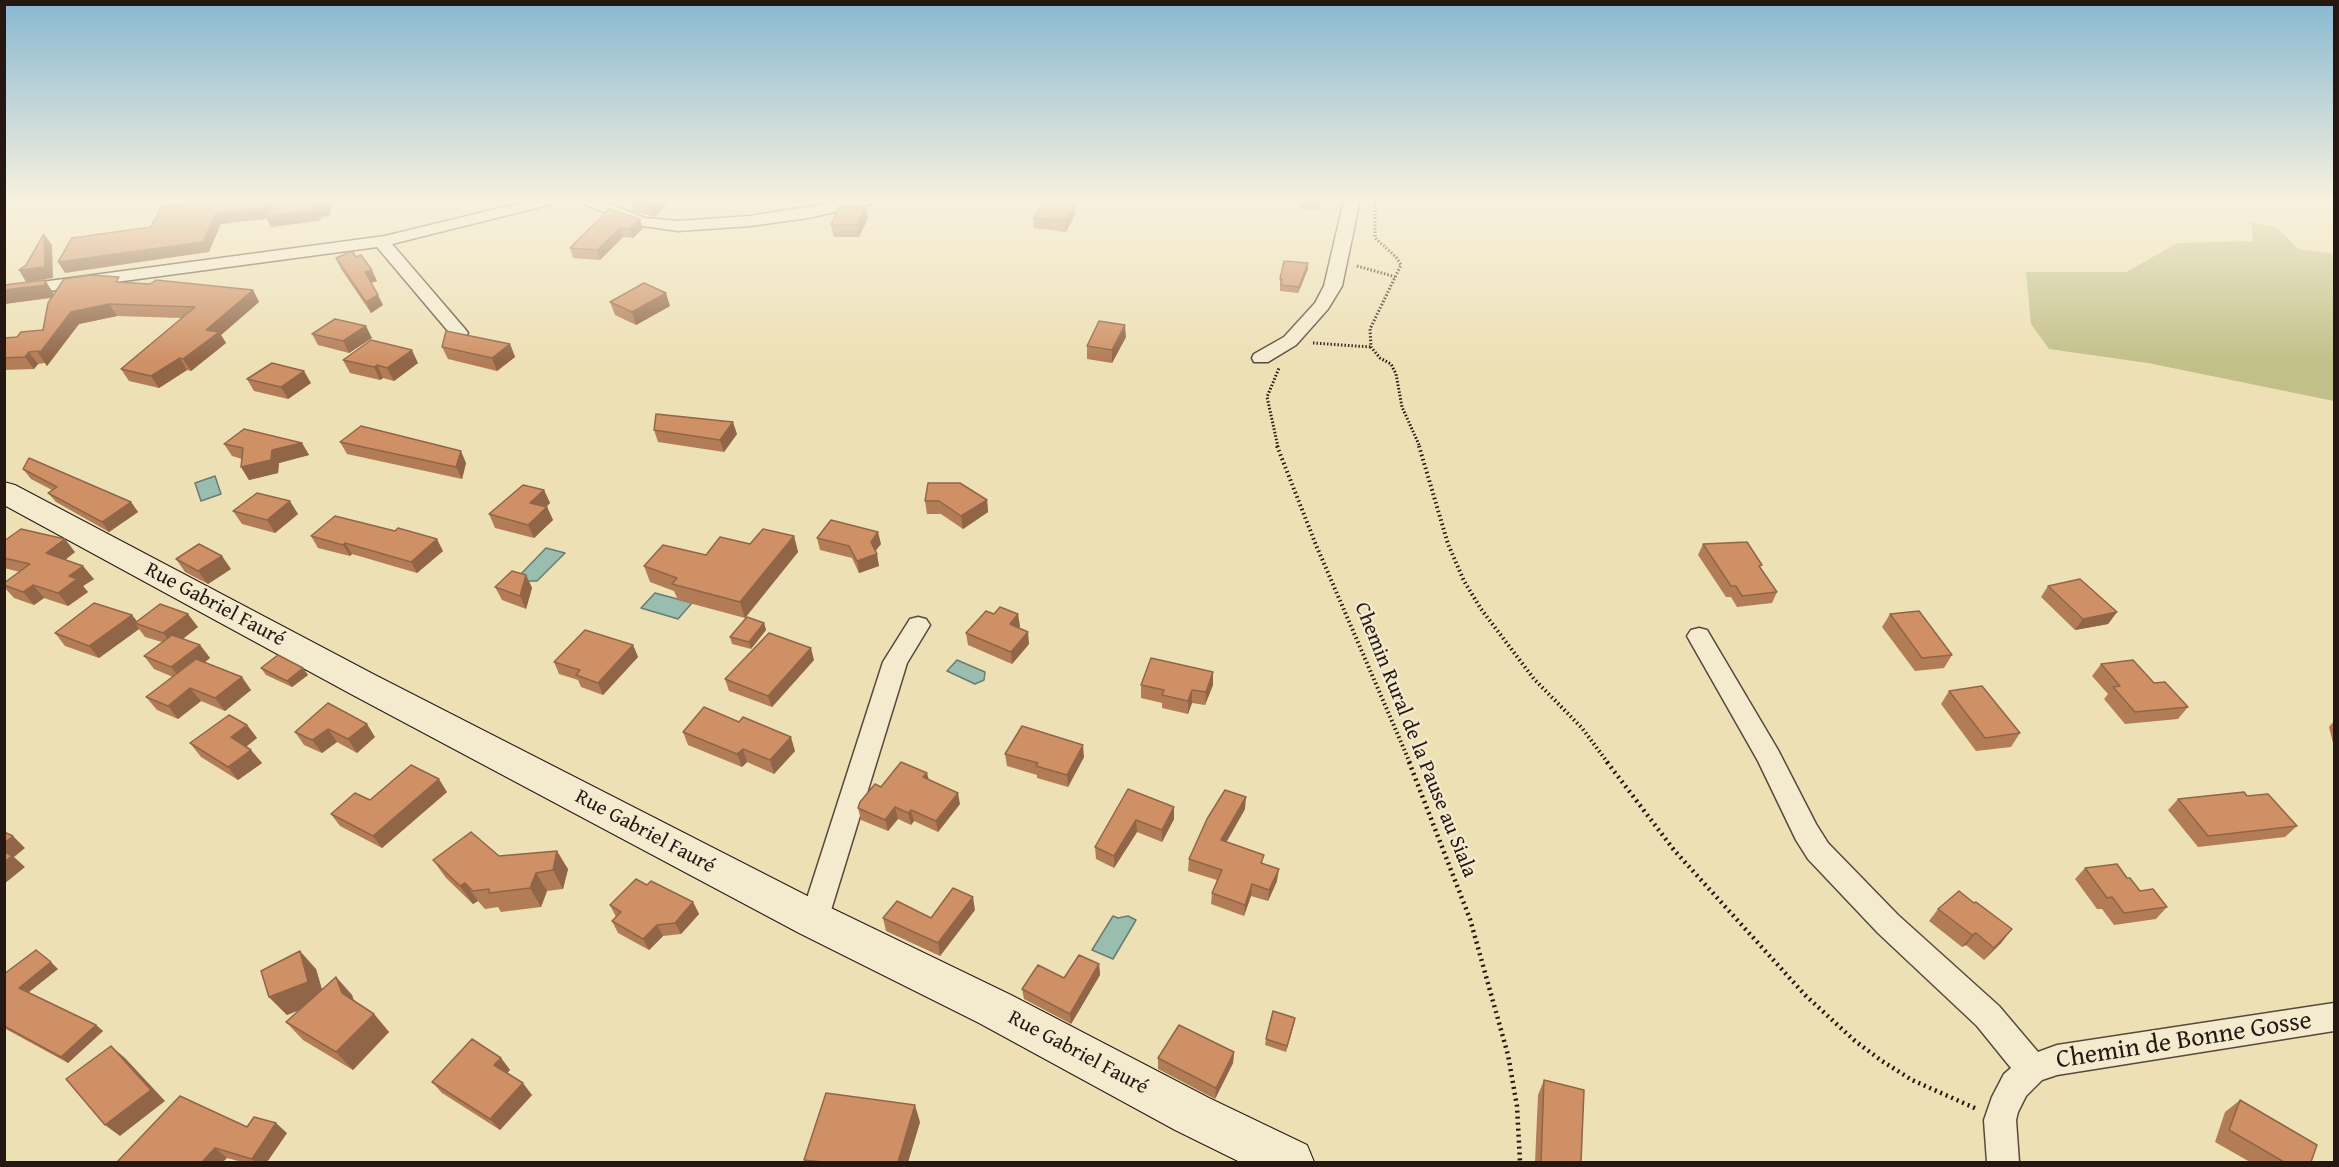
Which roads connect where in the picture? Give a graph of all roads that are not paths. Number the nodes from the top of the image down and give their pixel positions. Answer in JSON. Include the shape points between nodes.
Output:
{"nodes":[{"id":1,"x":290,"y":254,"type":"edge"},
{"id":2,"x":392,"y":254,"type":"edge"},
{"id":3,"x":1341,"y":254,"type":"edge"},
{"id":4,"x":4,"y":292,"type":"edge"},
{"id":5,"x":459,"y":333,"type":"edge"},
{"id":6,"x":1261,"y":358,"type":"dead end"},
{"id":7,"x":4,"y":492,"type":"edge"},
{"id":8,"x":918,"y":625,"type":"dead end"},
{"id":9,"x":1699,"y":636,"type":"dead end"},
{"id":10,"x":814,"y":920,"type":"junction"},
{"id":11,"x":2334,"y":1017,"type":"edge"},
{"id":12,"x":2032,"y":1069,"type":"junction"},
{"id":13,"x":1290,"y":1162,"type":"edge"},
{"id":14,"x":2003,"y":1162,"type":"edge"}],
"edges":[{"from":1,"to":4,"type":"street"},
{"from":2,"to":5,"type":"street"},
{"from":3,"to":6,"type":"street","via":[[1333,286],[1322,305],[1290,341]]},
{"from":7,"to":10,"type":"street","name":"Rue Gabriel Fauré"},
{"from":8,"to":10,"type":"street","via":[[895,662]]},
{"from":9,"to":12,"type":"street","via":[[1818,851],[1887,924],[1988,1016]]},
{"from":10,"to":13,"type":"street","name":"Rue Gabriel Fauré"},
{"from":11,"to":12,"type":"street","name":"Chemin de Bonne Gosse","via":[[2057,1060]]},
{"from":12,"to":14,"type":"street","name":"Chemin de Bonne Gosse","via":[[2008,1095],[2000,1120]]}]}
